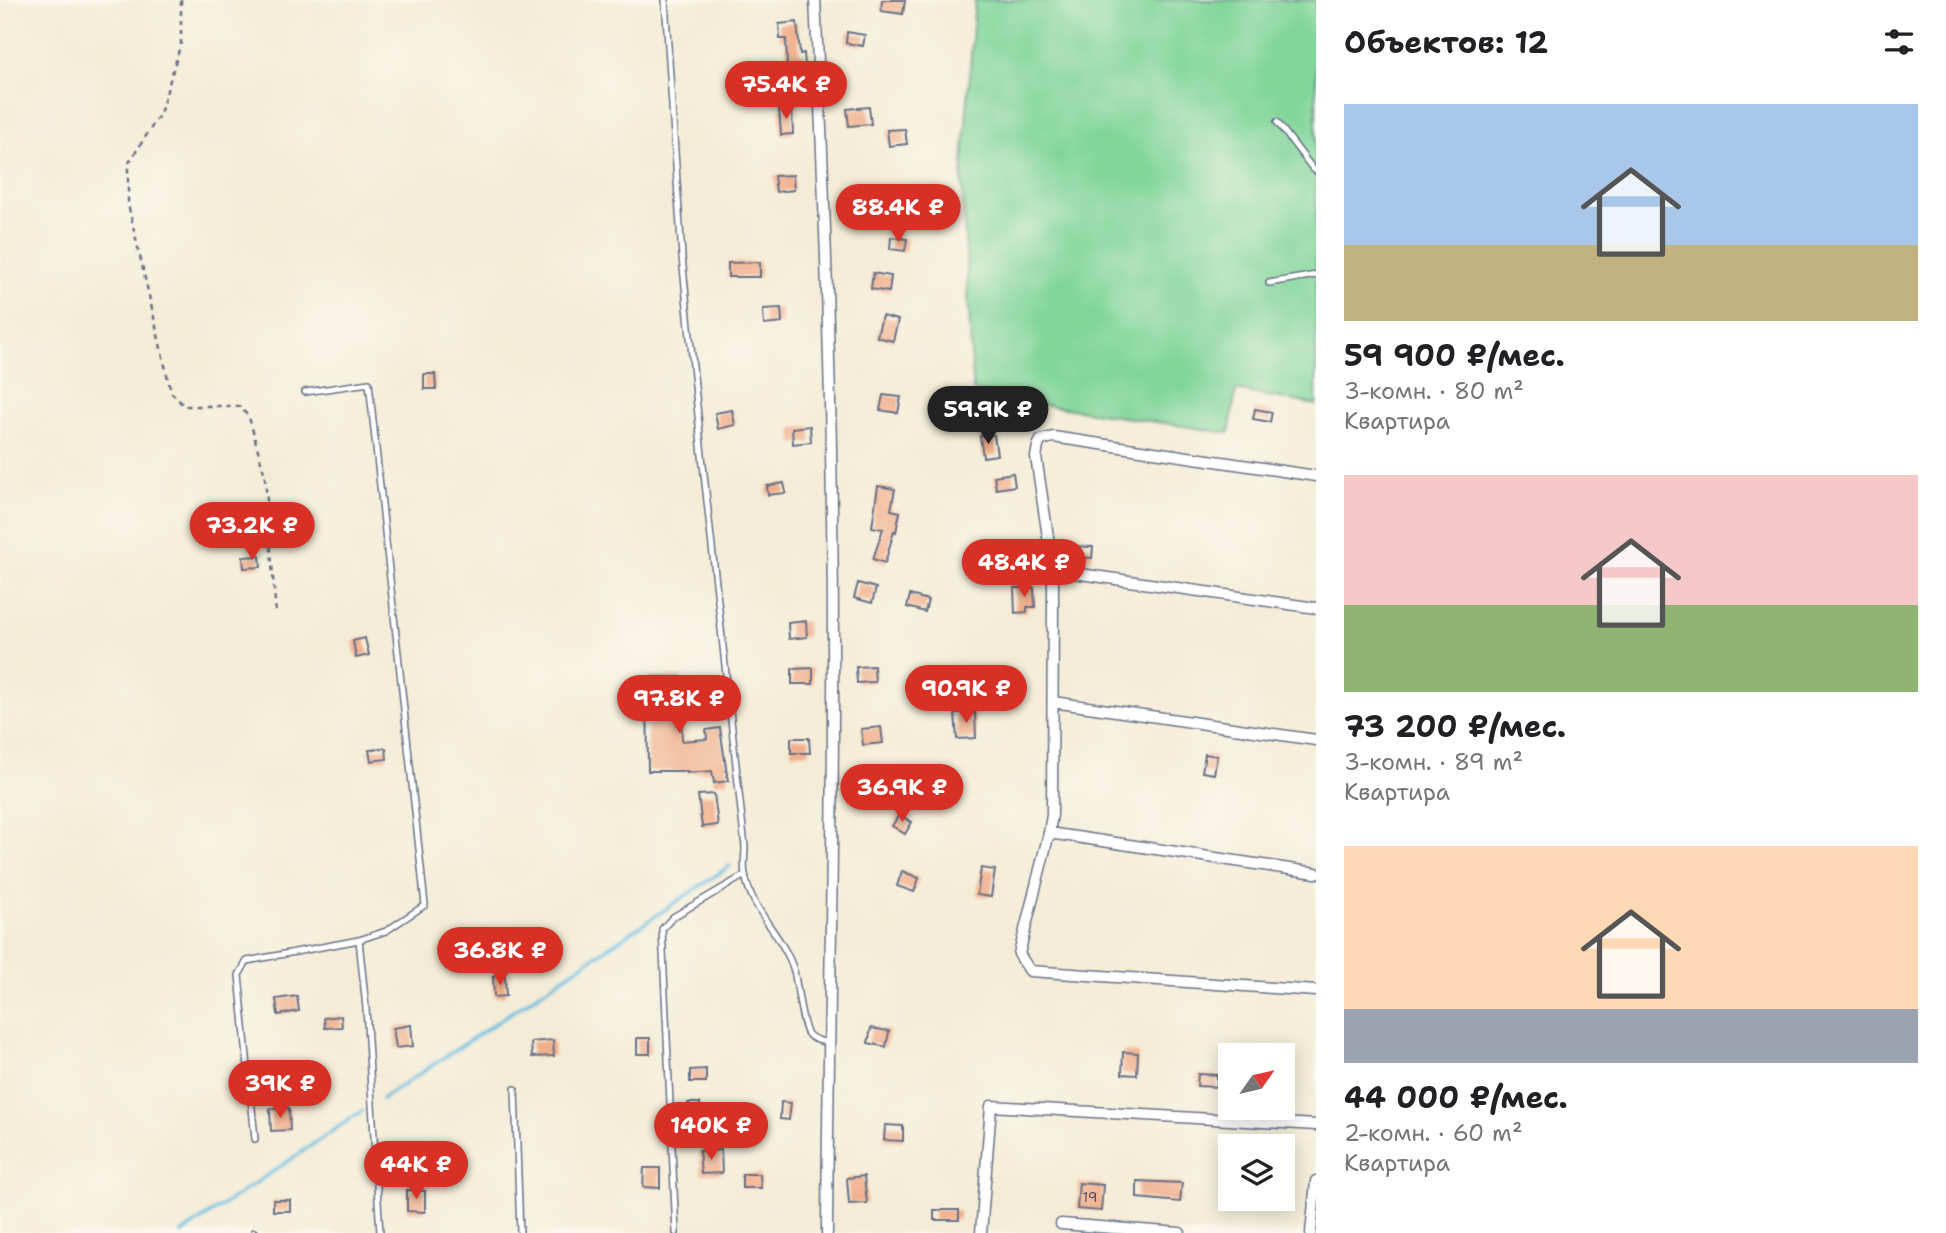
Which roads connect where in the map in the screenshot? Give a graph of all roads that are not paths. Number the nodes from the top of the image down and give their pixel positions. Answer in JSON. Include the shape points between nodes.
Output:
{"nodes":[{"id":1,"x":665,"y":0,"type":"edge"},
{"id":2,"x":815,"y":0,"type":"edge"},
{"id":3,"x":1277,"y":122,"type":"dead end"},
{"id":4,"x":1316,"y":171,"type":"edge"},
{"id":5,"x":1316,"y":275,"type":"edge"},
{"id":6,"x":1269,"y":283,"type":"dead end"},
{"id":7,"x":305,"y":392,"type":"dead end"},
{"id":8,"x":1316,"y":476,"type":"edge"},
{"id":9,"x":1053,"y":570,"type":"junction"},
{"id":10,"x":1316,"y":608,"type":"edge"},
{"id":11,"x":1053,"y":702,"type":"junction"},
{"id":12,"x":1316,"y":740,"type":"edge"},
{"id":13,"x":1049,"y":833,"type":"junction"},
{"id":14,"x":1316,"y":873,"type":"edge"},
{"id":15,"x":745,"y":875,"type":"junction"},
{"id":16,"x":359,"y":940,"type":"junction"},
{"id":17,"x":1316,"y":991,"type":"edge"},
{"id":18,"x":828,"y":1042,"type":"junction"},
{"id":19,"x":515,"y":1089,"type":"dead end"},
{"id":20,"x":1316,"y":1125,"type":"edge"},
{"id":21,"x":255,"y":1139,"type":"dead end"},
{"id":22,"x":1316,"y":1181,"type":"edge"},
{"id":23,"x":1061,"y":1224,"type":"dead end"},
{"id":24,"x":380,"y":1233,"type":"edge"},
{"id":25,"x":520,"y":1233,"type":"edge"},
{"id":26,"x":676,"y":1233,"type":"edge"},
{"id":27,"x":827,"y":1233,"type":"edge"},
{"id":28,"x":981,"y":1233,"type":"edge"},
{"id":29,"x":1180,"y":1233,"type":"edge"},
{"id":30,"x":1311,"y":1233,"type":"edge"}],
"edges":[{"from":1,"to":15,"type":"lane","via":[[684,271]]},
{"from":2,"to":18,"type":"street","via":[[824,164],[832,560]]},
{"from":3,"to":4,"type":"lane"},
{"from":5,"to":6,"type":"lane"},
{"from":7,"to":16,"type":"lane","via":[[369,383],[425,905],[386,931]]},
{"from":8,"to":9,"type":"street","via":[[1053,437],[1041,440],[1036,457]]},
{"from":9,"to":10,"type":"street"},
{"from":9,"to":11,"type":"street"},
{"from":11,"to":12,"type":"street"},
{"from":11,"to":13,"type":"street"},
{"from":13,"to":14,"type":"street"},
{"from":13,"to":17,"type":"street","via":[[1019,954],[1030,971]]},
{"from":15,"to":18,"type":"lane","via":[[756,905],[793,968],[808,1035]]},
{"from":15,"to":26,"type":"lane","via":[[673,917],[662,929]]},
{"from":16,"to":21,"type":"lane","via":[[247,961],[240,975]]},
{"from":16,"to":24,"type":"lane"},
{"from":18,"to":27,"type":"street"},
{"from":19,"to":25,"type":"lane"},
{"from":20,"to":28,"type":"street","via":[[991,1106]]},
{"from":22,"to":30,"type":"street"},
{"from":23,"to":29,"type":"street"}]}
